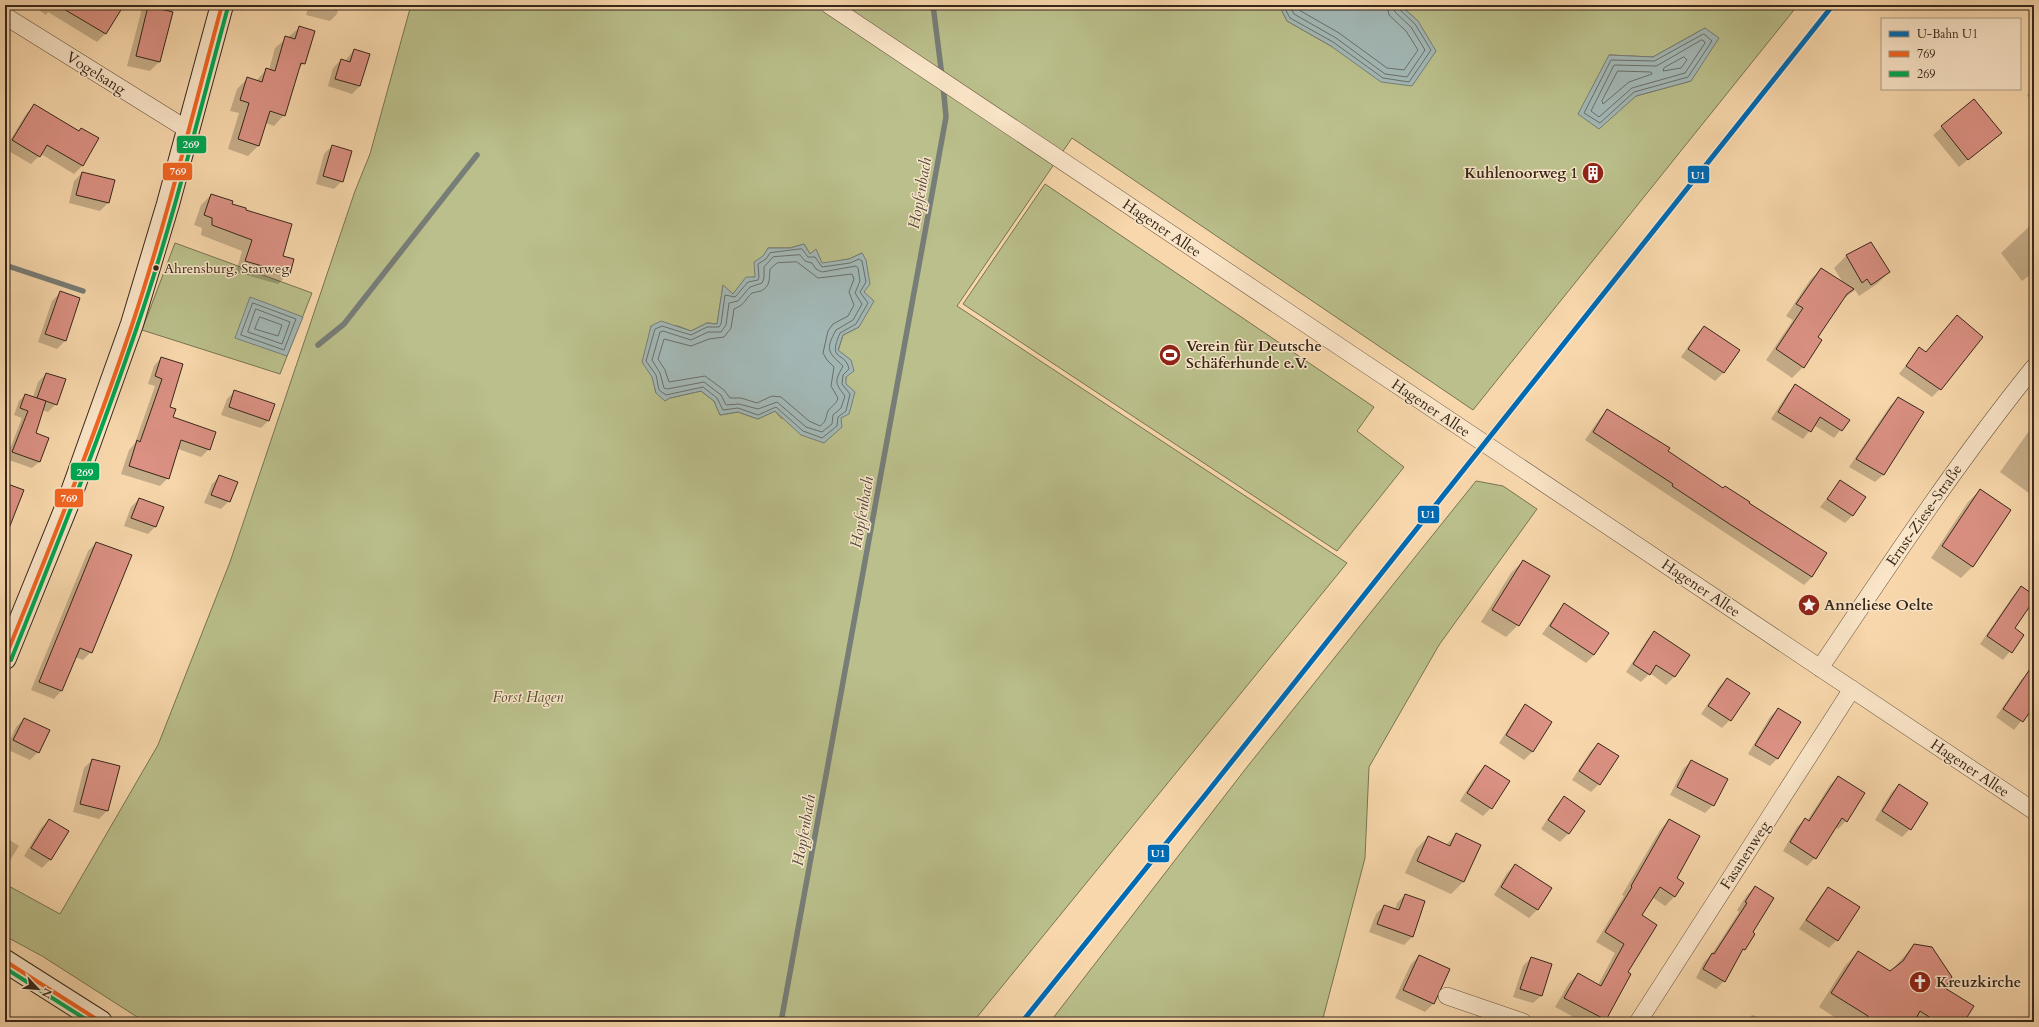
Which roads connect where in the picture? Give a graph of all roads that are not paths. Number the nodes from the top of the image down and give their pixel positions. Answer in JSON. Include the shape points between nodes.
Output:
{"nodes":[{"id":1,"x":222,"y":5,"type":"edge"},
{"id":2,"x":829,"y":5,"type":"edge"},
{"id":3,"x":5,"y":16,"type":"edge"},
{"id":4,"x":188,"y":130,"type":"junction"},
{"id":5,"x":2034,"y":367,"type":"edge"},
{"id":6,"x":8,"y":645,"type":"edge"},
{"id":7,"x":1820,"y":668,"type":"junction"},
{"id":8,"x":1852,"y":689,"type":"junction"},
{"id":9,"x":2034,"y":811,"type":"edge"},
{"id":10,"x":5,"y":961,"type":"edge"},
{"id":11,"x":1447,"y":996,"type":"dead end"},
{"id":12,"x":101,"y":1022,"type":"edge"},
{"id":13,"x":1523,"y":1022,"type":"edge"},
{"id":14,"x":1638,"y":1022,"type":"edge"}],
"edges":[{"from":1,"to":4,"type":"street"},
{"from":2,"to":7,"type":"street","name":"Hagener Allee"},
{"from":3,"to":4,"type":"street","name":"Vogelsang"},
{"from":4,"to":6,"type":"street","via":[[132,324],[68,503]]},
{"from":5,"to":7,"type":"street","name":"Ernst-Ziese-Straße","via":[[1984,429],[1925,511]]},
{"from":7,"to":8,"type":"street","name":"Hagener Allee"},
{"from":8,"to":9,"type":"street","name":"Hagener Allee"},
{"from":8,"to":14,"type":"street","name":"Fasanenweg"},
{"from":10,"to":12,"type":"street"},
{"from":11,"to":13,"type":"street"}]}
